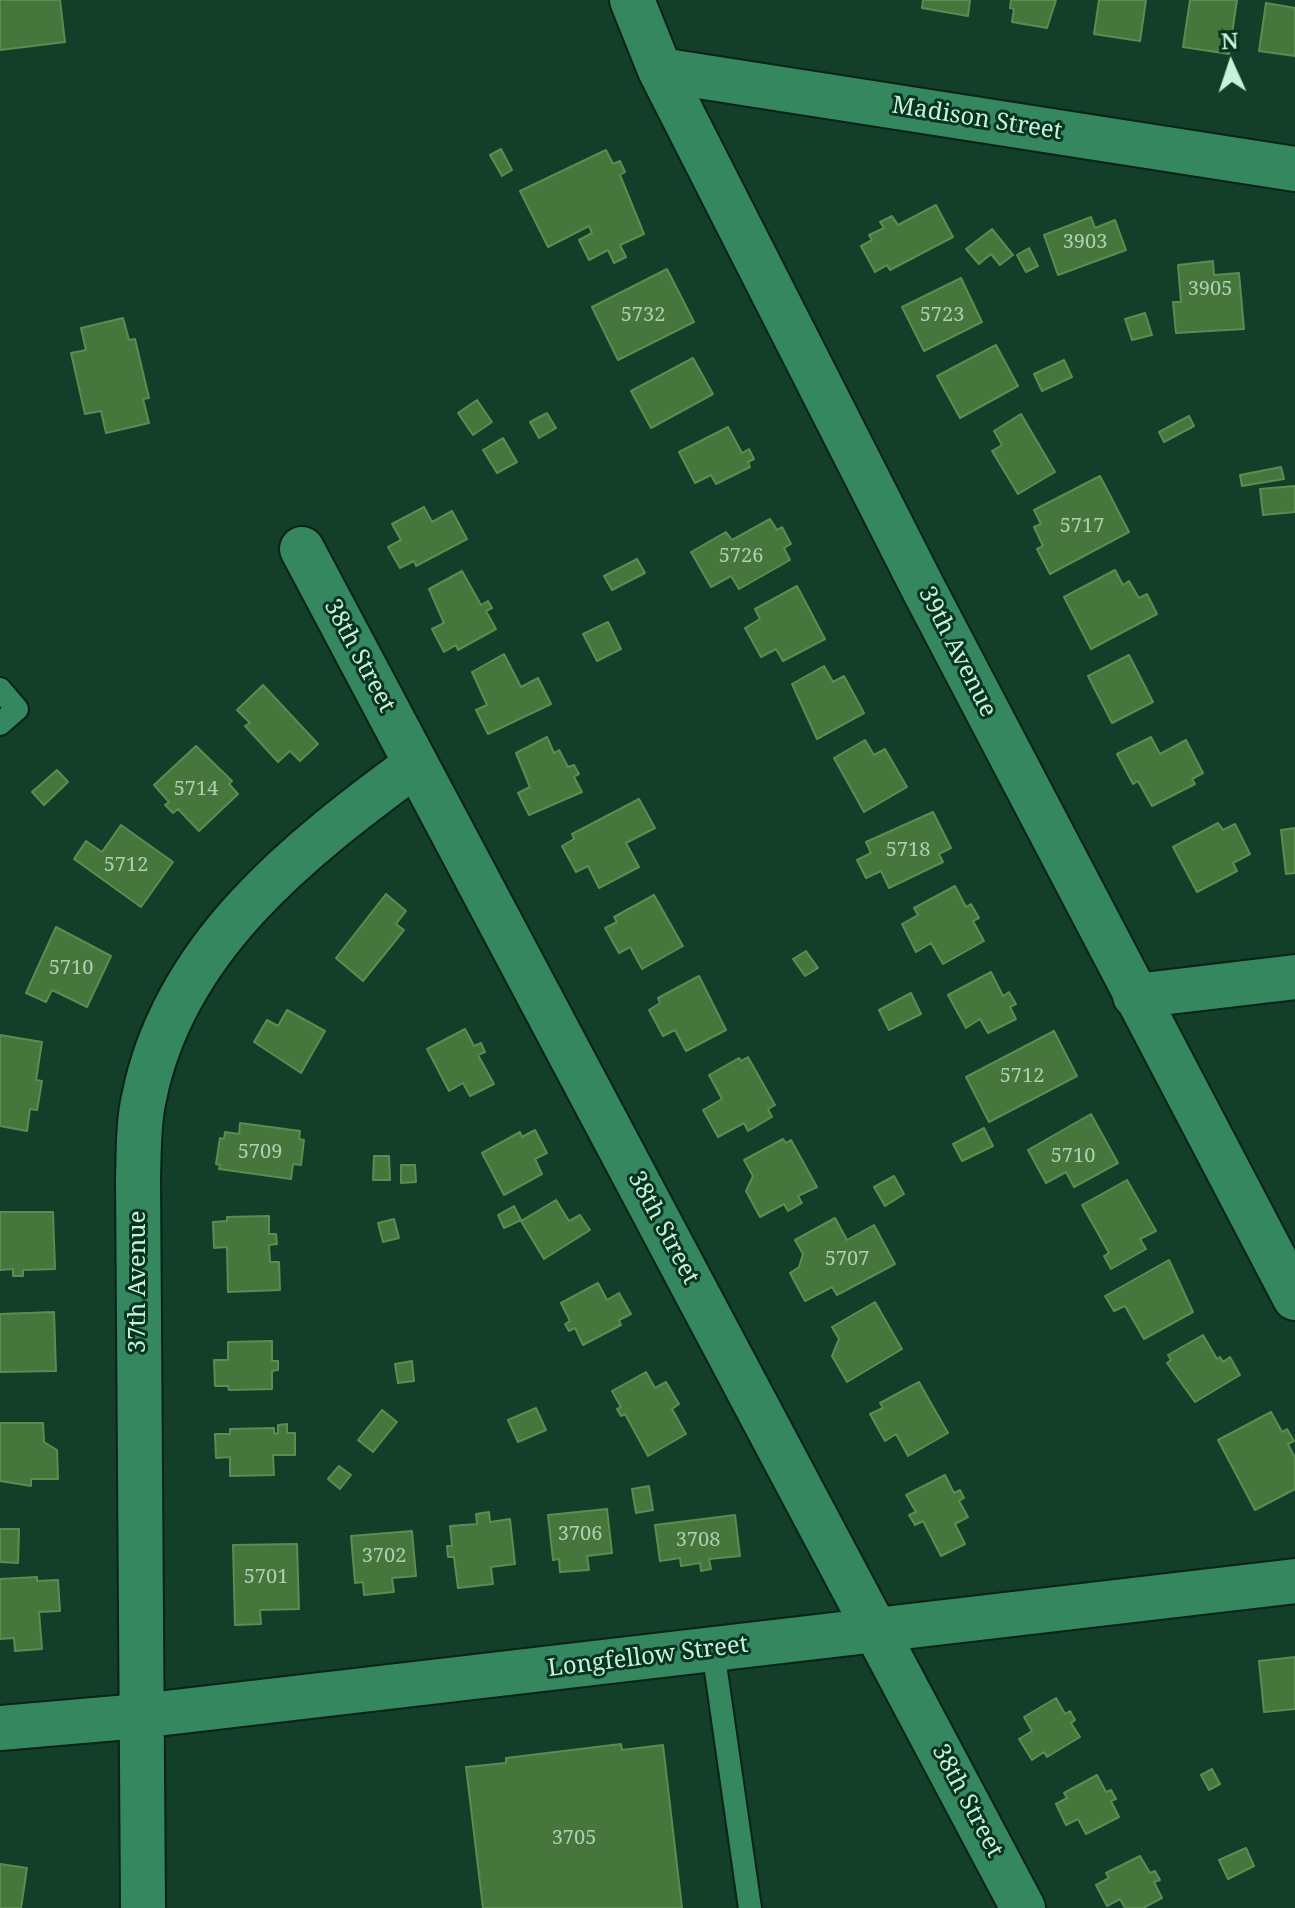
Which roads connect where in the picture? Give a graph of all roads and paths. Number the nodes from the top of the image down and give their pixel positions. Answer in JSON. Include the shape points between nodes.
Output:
{"nodes":[{"id":1,"x":632,"y":0,"type":"edge"},
{"id":2,"x":660,"y":70,"type":"junction"},
{"id":3,"x":1295,"y":169,"type":"edge"},
{"id":4,"x":302,"y":549,"type":"dead end"},
{"id":5,"x":0,"y":689,"type":"edge"},
{"id":6,"x":0,"y":724,"type":"edge"},
{"id":7,"x":416,"y":764,"type":"junction"},
{"id":8,"x":1295,"y":977,"type":"edge"},
{"id":9,"x":1135,"y":996,"type":"junction"},
{"id":10,"x":1295,"y":1298,"type":"edge"},
{"id":11,"x":1295,"y":1581,"type":"edge"},
{"id":12,"x":876,"y":1631,"type":"junction"},
{"id":13,"x":713,"y":1650,"type":"junction"},
{"id":14,"x":140,"y":1716,"type":"junction"},
{"id":15,"x":0,"y":1728,"type":"edge"},
{"id":16,"x":143,"y":1908,"type":"edge"},
{"id":17,"x":750,"y":1908,"type":"edge"},
{"id":18,"x":1023,"y":1908,"type":"edge"}],
"edges":[{"from":1,"to":2,"type":"street","name":"39th Avenue"},
{"from":2,"to":3,"type":"street","name":"Madison Street"},
{"from":2,"to":9,"type":"street","name":"39th Avenue"},
{"from":4,"to":7,"type":"street","name":"38th Street"},
{"from":5,"to":6,"type":"lane","via":[[17,709]]},
{"from":7,"to":12,"type":"street","name":"38th Street"},
{"from":7,"to":14,"type":"street","name":"37th Avenue","via":[[310,844],[222,934],[184,991],[158,1045],[143,1100],[138,1178]]},
{"from":8,"to":9,"type":"street"},
{"from":9,"to":10,"type":"street","name":"39th Avenue"},
{"from":11,"to":12,"type":"street","name":"Longfellow Street"},
{"from":12,"to":13,"type":"street","name":"Longfellow Street"},
{"from":12,"to":18,"type":"street","name":"38th Street"},
{"from":13,"to":14,"type":"street","name":"Longfellow Street"},
{"from":13,"to":17,"type":"lane"},
{"from":14,"to":15,"type":"street","name":"Longfellow Street"},
{"from":14,"to":16,"type":"street","name":"37th Avenue"}]}
